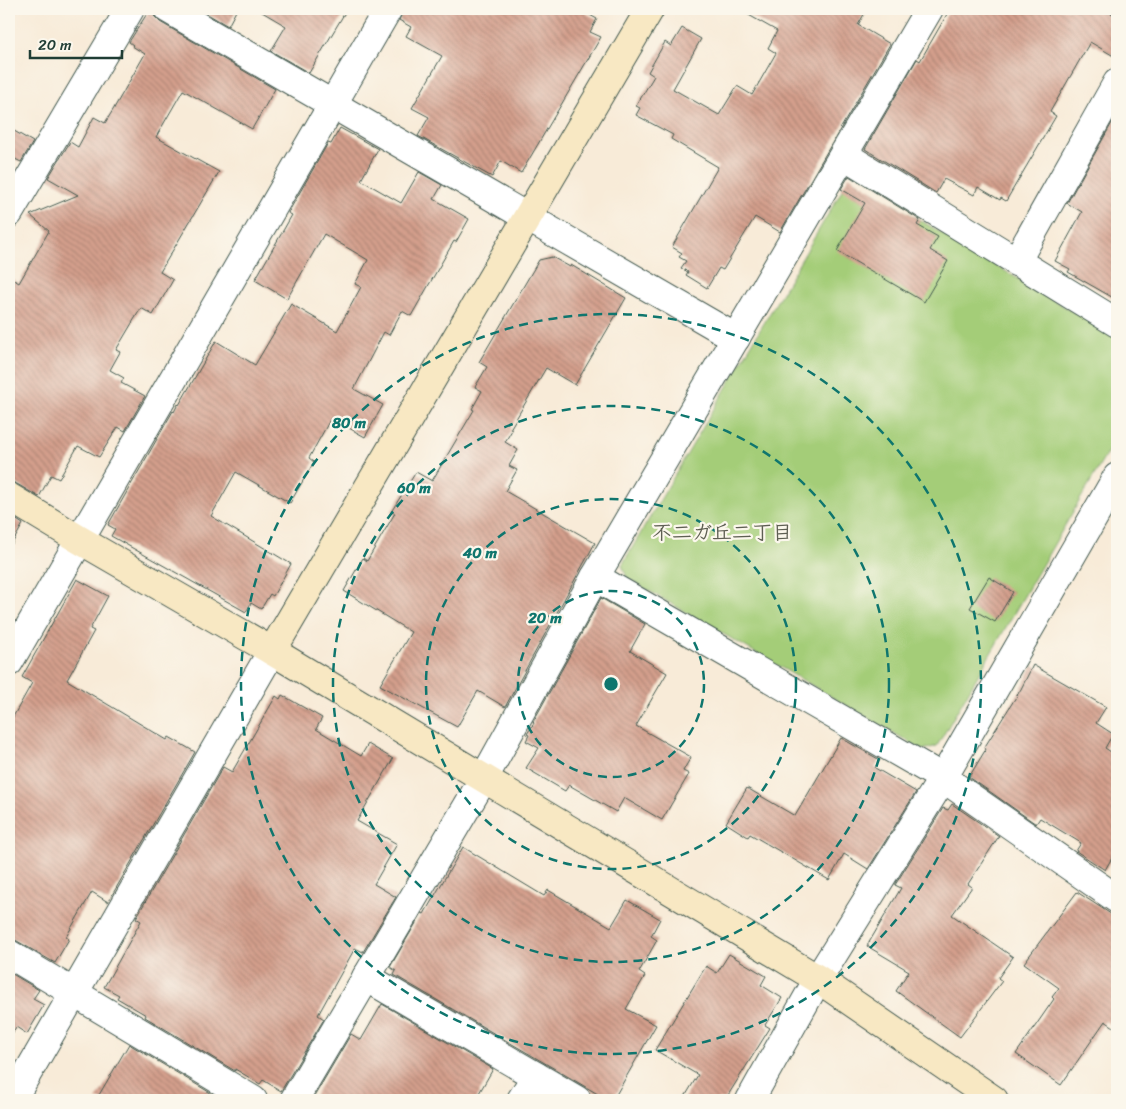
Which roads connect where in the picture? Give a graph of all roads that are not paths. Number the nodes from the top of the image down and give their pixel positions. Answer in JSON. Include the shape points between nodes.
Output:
{"nodes":[{"id":1,"x":130,"y":9,"type":"edge"},
{"id":2,"x":168,"y":9,"type":"edge"},
{"id":3,"x":388,"y":9,"type":"edge"},
{"id":4,"x":650,"y":9,"type":"edge"},
{"id":5,"x":929,"y":9,"type":"edge"},
{"id":6,"x":1117,"y":83,"type":"edge"},
{"id":7,"x":332,"y":105,"type":"junction"},
{"id":8,"x":844,"y":155,"type":"junction"},
{"id":9,"x":9,"y":213,"type":"edge"},
{"id":10,"x":527,"y":216,"type":"junction"},
{"id":11,"x":1016,"y":262,"type":"junction"},
{"id":12,"x":1117,"y":323,"type":"edge"},
{"id":13,"x":736,"y":338,"type":"junction"},
{"id":14,"x":1117,"y":477,"type":"edge"},
{"id":15,"x":9,"y":497,"type":"edge"},
{"id":16,"x":80,"y":540,"type":"junction"},
{"id":17,"x":596,"y":577,"type":"junction"},
{"id":18,"x":272,"y":651,"type":"junction"},
{"id":19,"x":9,"y":662,"type":"edge"},
{"id":20,"x":484,"y":778,"type":"junction"},
{"id":21,"x":943,"y":778,"type":"junction"},
{"id":22,"x":1116,"y":895,"type":"edge"},
{"id":23,"x":9,"y":954,"type":"edge"},
{"id":24,"x":366,"y":978,"type":"junction"},
{"id":25,"x":818,"y":979,"type":"junction"},
{"id":26,"x":74,"y":993,"type":"junction"},
{"id":27,"x":536,"y":1076,"type":"junction"},
{"id":28,"x":12,"y":1100,"type":"edge"},
{"id":29,"x":253,"y":1100,"type":"edge"},
{"id":30,"x":294,"y":1100,"type":"edge"},
{"id":31,"x":522,"y":1100,"type":"edge"},
{"id":32,"x":577,"y":1100,"type":"edge"},
{"id":33,"x":750,"y":1100,"type":"edge"},
{"id":34,"x":994,"y":1100,"type":"edge"}],
"edges":[{"from":1,"to":9,"type":"street"},
{"from":2,"to":7,"type":"street"},
{"from":3,"to":7,"type":"street"},
{"from":4,"to":10,"type":"street"},
{"from":5,"to":8,"type":"street"},
{"from":6,"to":11,"type":"street"},
{"from":7,"to":10,"type":"street"},
{"from":7,"to":16,"type":"street"},
{"from":8,"to":11,"type":"street"},
{"from":8,"to":13,"type":"street"},
{"from":10,"to":13,"type":"street"},
{"from":10,"to":18,"type":"street"},
{"from":11,"to":12,"type":"street"},
{"from":13,"to":17,"type":"street"},
{"from":14,"to":21,"type":"street"},
{"from":15,"to":16,"type":"street"},
{"from":16,"to":18,"type":"street"},
{"from":16,"to":19,"type":"street"},
{"from":17,"to":20,"type":"street"},
{"from":17,"to":21,"type":"street"},
{"from":18,"to":20,"type":"street"},
{"from":18,"to":26,"type":"street"},
{"from":20,"to":24,"type":"street"},
{"from":20,"to":25,"type":"street"},
{"from":21,"to":22,"type":"street"},
{"from":21,"to":25,"type":"street"},
{"from":23,"to":26,"type":"street"},
{"from":24,"to":27,"type":"street"},
{"from":24,"to":30,"type":"street"},
{"from":25,"to":33,"type":"street"},
{"from":25,"to":34,"type":"street"},
{"from":26,"to":28,"type":"street"},
{"from":26,"to":29,"type":"street"},
{"from":27,"to":31,"type":"street"},
{"from":27,"to":32,"type":"street"}]}
